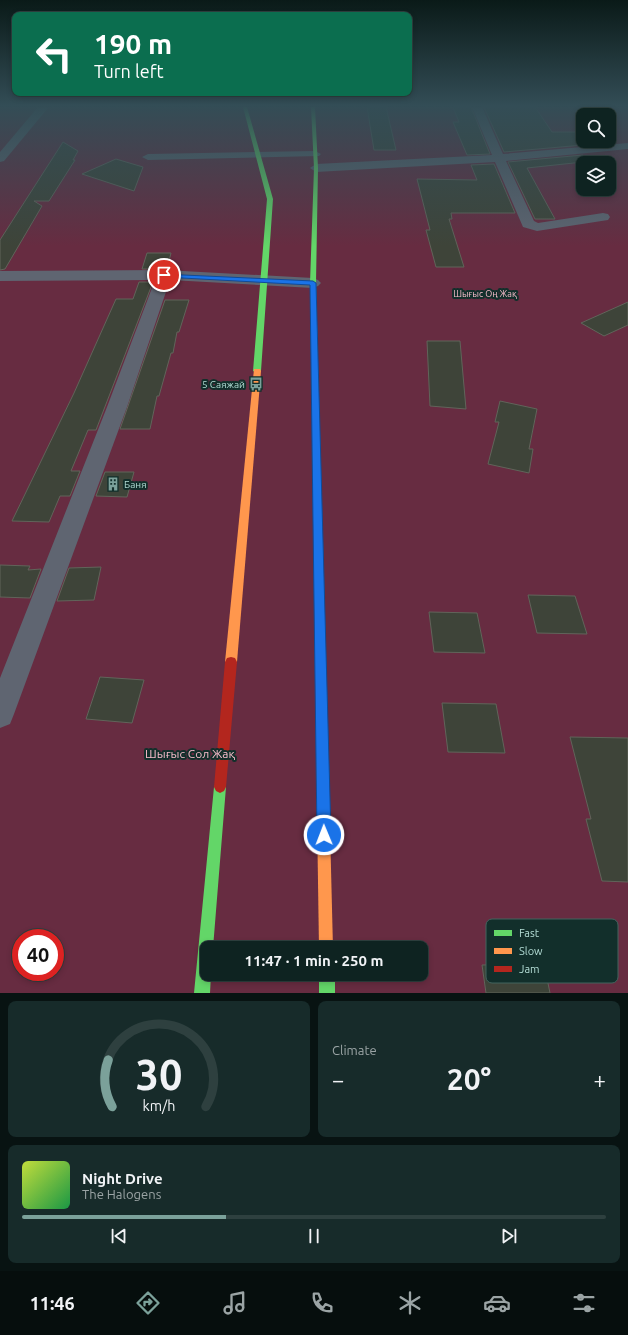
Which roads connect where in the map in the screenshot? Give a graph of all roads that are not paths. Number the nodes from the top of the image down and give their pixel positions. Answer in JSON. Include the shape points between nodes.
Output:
{"nodes":[{"id":1,"x":496,"y":153,"type":"edge"},
{"id":2,"x":548,"y":153,"type":"edge"},
{"id":3,"x":315,"y":154,"type":"joint"},
{"id":4,"x":258,"y":155,"type":"junction"},
{"id":5,"x":148,"y":157,"type":"dead end"},
{"id":6,"x":498,"y":158,"type":"junction"},
{"id":7,"x":316,"y":168,"type":"junction"},
{"id":8,"x":603,"y":217,"type":"dead end"},
{"id":9,"x":164,"y":275,"type":"junction"},
{"id":10,"x":0,"y":276,"type":"edge"},
{"id":11,"x":265,"y":282,"type":"junction"},
{"id":12,"x":313,"y":283,"type":"junction"},
{"id":13,"x":0,"y":714,"type":"edge"},
{"id":14,"x":326,"y":941,"type":"edge"},
{"id":15,"x":327,"y":981,"type":"edge"},
{"id":16,"x":202,"y":993,"type":"edge"},
{"id":17,"x":327,"y":993,"type":"edge"}],
"edges":[{"from":1,"to":6,"type":"street"},
{"from":2,"to":6,"type":"street"},
{"from":3,"to":4,"type":"street"},
{"from":3,"to":7,"type":"street"},
{"from":4,"to":5,"type":"street"},
{"from":4,"to":11,"type":"street","via":[[270,198]]},
{"from":6,"to":7,"type":"street"},
{"from":6,"to":8,"type":"street","via":[[528,224],[537,227]]},
{"from":7,"to":12,"type":"street"},
{"from":9,"to":10,"type":"street"},
{"from":9,"to":11,"type":"street"},
{"from":9,"to":13,"type":"street","via":[[117,407]]},
{"from":11,"to":12,"type":"street"},
{"from":11,"to":16,"type":"street"},
{"from":12,"to":14,"type":"street"},
{"from":15,"to":17,"type":"street"}]}
